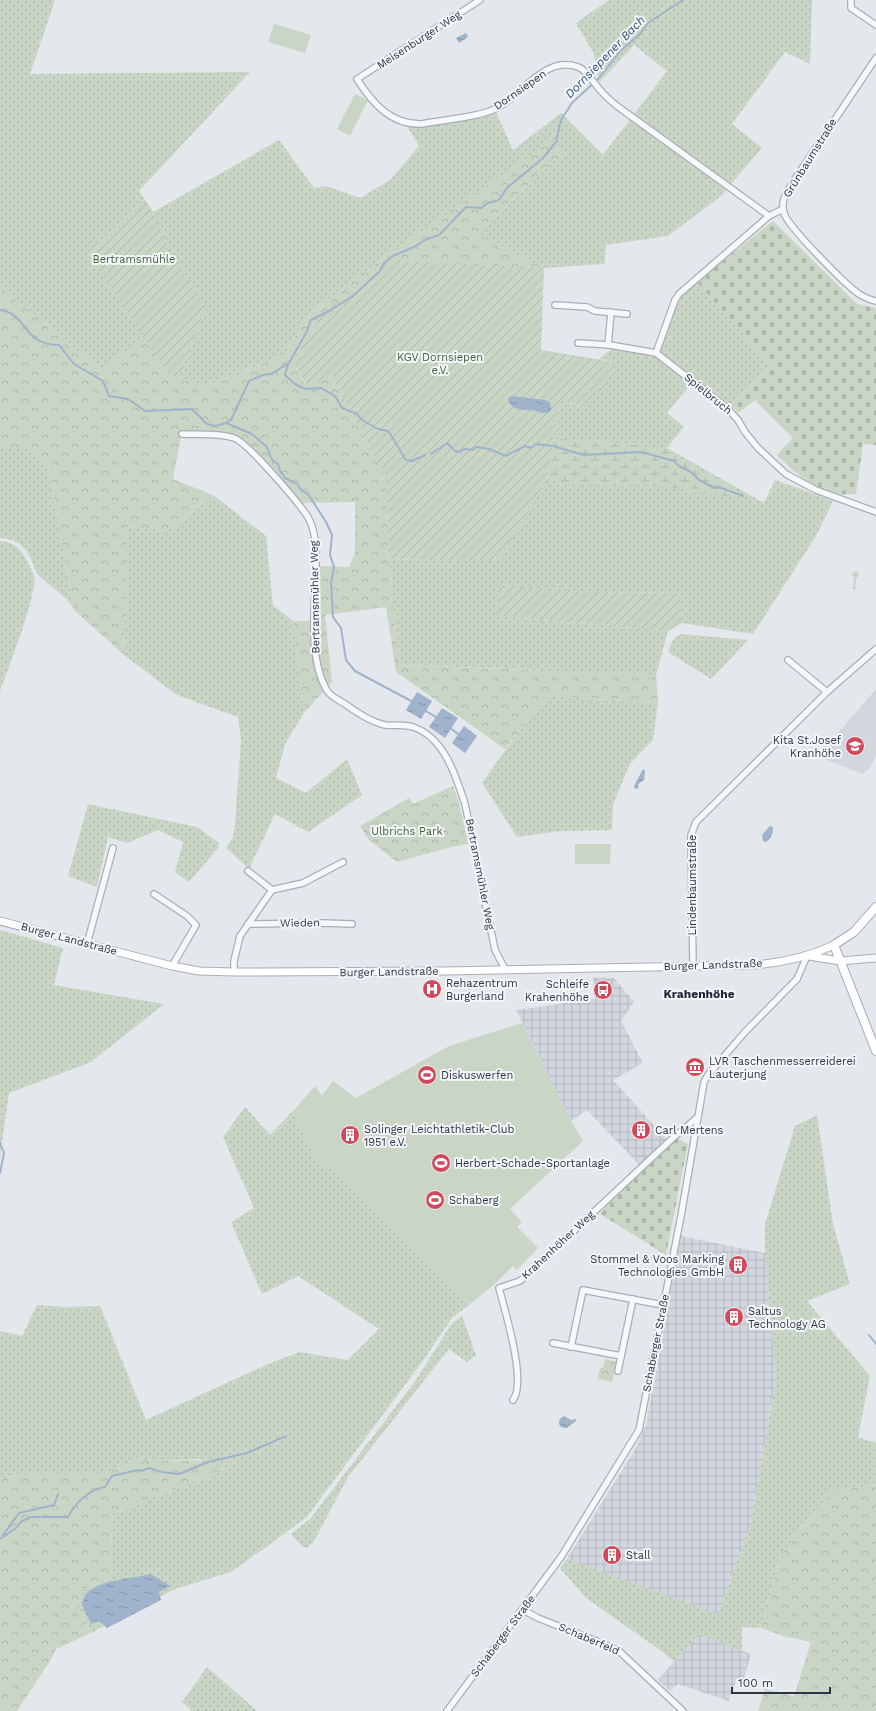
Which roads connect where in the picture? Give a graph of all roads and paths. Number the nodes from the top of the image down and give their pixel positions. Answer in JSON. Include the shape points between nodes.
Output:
{"nodes":[{"id":1,"x":480,"y":0,"type":"edge"},
{"id":2,"x":851,"y":0,"type":"edge"},
{"id":3,"x":876,"y":25,"type":"edge"},
{"id":4,"x":876,"y":58,"type":"edge"},
{"id":5,"x":357,"y":80,"type":"joint"},
{"id":6,"x":783,"y":209,"type":"junction"},
{"id":7,"x":769,"y":216,"type":"junction"},
{"id":8,"x":876,"y":301,"type":"edge"},
{"id":9,"x":555,"y":305,"type":"dead end"},
{"id":10,"x":611,"y":312,"type":"junction"},
{"id":11,"x":627,"y":314,"type":"dead end"},
{"id":12,"x":578,"y":343,"type":"dead end"},
{"id":13,"x":608,"y":345,"type":"junction"},
{"id":14,"x":656,"y":353,"type":"junction"},
{"id":15,"x":182,"y":434,"type":"dead end"},
{"id":16,"x":876,"y":512,"type":"edge"},
{"id":17,"x":876,"y":649,"type":"edge"},
{"id":18,"x":788,"y":660,"type":"dead end"},
{"id":19,"x":827,"y":692,"type":"junction"},
{"id":20,"x":113,"y":848,"type":"dead end"},
{"id":21,"x":343,"y":862,"type":"dead end"},
{"id":22,"x":248,"y":871,"type":"dead end"},
{"id":23,"x":272,"y":890,"type":"junction"},
{"id":24,"x":154,"y":894,"type":"dead end"},
{"id":25,"x":876,"y":907,"type":"edge"},
{"id":26,"x":0,"y":921,"type":"edge"},
{"id":27,"x":248,"y":924,"type":"junction"},
{"id":28,"x":352,"y":924,"type":"dead end"},
{"id":29,"x":87,"y":944,"type":"junction"},
{"id":30,"x":834,"y":945,"type":"junction"},
{"id":31,"x":807,"y":956,"type":"junction"},
{"id":32,"x":876,"y":958,"type":"edge"},
{"id":33,"x":840,"y":961,"type":"junction"},
{"id":34,"x":172,"y":966,"type":"junction"},
{"id":35,"x":693,"y":966,"type":"junction"},
{"id":36,"x":505,"y":969,"type":"junction"},
{"id":37,"x":234,"y":972,"type":"junction"},
{"id":38,"x":876,"y":1051,"type":"edge"},
{"id":39,"x":698,"y":1117,"type":"junction"},
{"id":40,"x":633,"y":1299,"type":"junction"},
{"id":41,"x":663,"y":1305,"type":"junction"},
{"id":42,"x":553,"y":1343,"type":"dead end"},
{"id":43,"x":571,"y":1347,"type":"junction"},
{"id":44,"x":621,"y":1356,"type":"junction"},
{"id":45,"x":618,"y":1371,"type":"dead end"},
{"id":46,"x":513,"y":1400,"type":"dead end"},
{"id":47,"x":523,"y":1610,"type":"junction"},
{"id":48,"x":447,"y":1711,"type":"edge"},
{"id":49,"x":683,"y":1711,"type":"edge"}],
"edges":[{"from":1,"to":5,"type":"street","name":"Meisenburger Weg"},
{"from":2,"to":3,"type":"street","via":[[851,8]]},
{"from":4,"to":6,"type":"street","name":"Grünbaumstraße","via":[[789,188]]},
{"from":5,"to":7,"type":"street","name":"Dornsiepen","via":[[368,97],[383,111],[399,121],[422,124],[496,108],[515,96],[542,72],[554,67],[578,67],[623,111]]},
{"from":6,"to":7,"type":"street"},
{"from":6,"to":8,"type":"street","name":"Grünbaumstraße","via":[[791,226],[844,280],[858,293]]},
{"from":7,"to":14,"type":"street","via":[[678,296]]},
{"from":9,"to":10,"type":"street"},
{"from":10,"to":11,"type":"street"},
{"from":10,"to":13,"type":"street"},
{"from":12,"to":13,"type":"street","name":"Spielbruch"},
{"from":13,"to":14,"type":"street","name":"Spielbruch"},
{"from":14,"to":16,"type":"street","name":"Spielbruch","via":[[735,415],[758,448],[786,474],[816,490]]},
{"from":15,"to":36,"type":"street","name":"Bertramsmühler Weg","via":[[228,436],[240,440],[308,517],[316,544],[316,662],[325,689],[354,710],[379,723],[412,727],[438,744],[458,782],[466,804],[494,947]]},
{"from":17,"to":19,"type":"street","name":"Lindenbaumstraße"},
{"from":18,"to":19,"type":"street"},
{"from":19,"to":35,"type":"street","name":"Lindenbaumstraße","via":[[695,824],[691,838]]},
{"from":20,"to":29,"type":"street"},
{"from":21,"to":23,"type":"street","via":[[303,883]]},
{"from":22,"to":23,"type":"street"},
{"from":23,"to":27,"type":"street"},
{"from":24,"to":34,"type":"street","via":[[196,925]]},
{"from":25,"to":30,"type":"main road","via":[[854,932]]},
{"from":26,"to":29,"type":"main road","name":"Burger Landstraße"},
{"from":27,"to":28,"type":"street","name":"Wieden"},
{"from":27,"to":37,"type":"street","via":[[240,936]]},
{"from":29,"to":34,"type":"main road","name":"Burger Landstraße"},
{"from":30,"to":31,"type":"main road","name":"Burger Landstraße"},
{"from":30,"to":33,"type":"main road"},
{"from":31,"to":33,"type":"main road","name":"Burger Landstraße"},
{"from":31,"to":35,"type":"main road","name":"Burger Landstraße","via":[[765,964]]},
{"from":31,"to":39,"type":"street","name":"Schaberger Straße","via":[[797,979],[745,1032],[706,1078]]},
{"from":32,"to":33,"type":"street"},
{"from":33,"to":38,"type":"main road"},
{"from":34,"to":37,"type":"main road","name":"Burger Landstraße","via":[[199,971]]},
{"from":35,"to":36,"type":"main road","name":"Burger Landstraße"},
{"from":36,"to":37,"type":"main road","name":"Burger Landstraße"},
{"from":39,"to":41,"type":"street","name":"Schaberger Straße"},
{"from":39,"to":46,"type":"street","name":"Krahenhöher Weg","via":[[520,1281],[499,1288],[517,1371],[517,1391]]},
{"from":40,"to":41,"type":"street"},
{"from":40,"to":43,"type":"street","via":[[583,1290]]},
{"from":40,"to":44,"type":"street"},
{"from":41,"to":47,"type":"street","name":"Schaberger Straße","via":[[639,1430],[561,1557]]},
{"from":42,"to":43,"type":"street"},
{"from":43,"to":44,"type":"street"},
{"from":44,"to":45,"type":"street"},
{"from":47,"to":48,"type":"street","name":"Schaberger Straße"},
{"from":47,"to":49,"type":"street","name":"Schaberfeld","via":[[611,1646]]}]}
